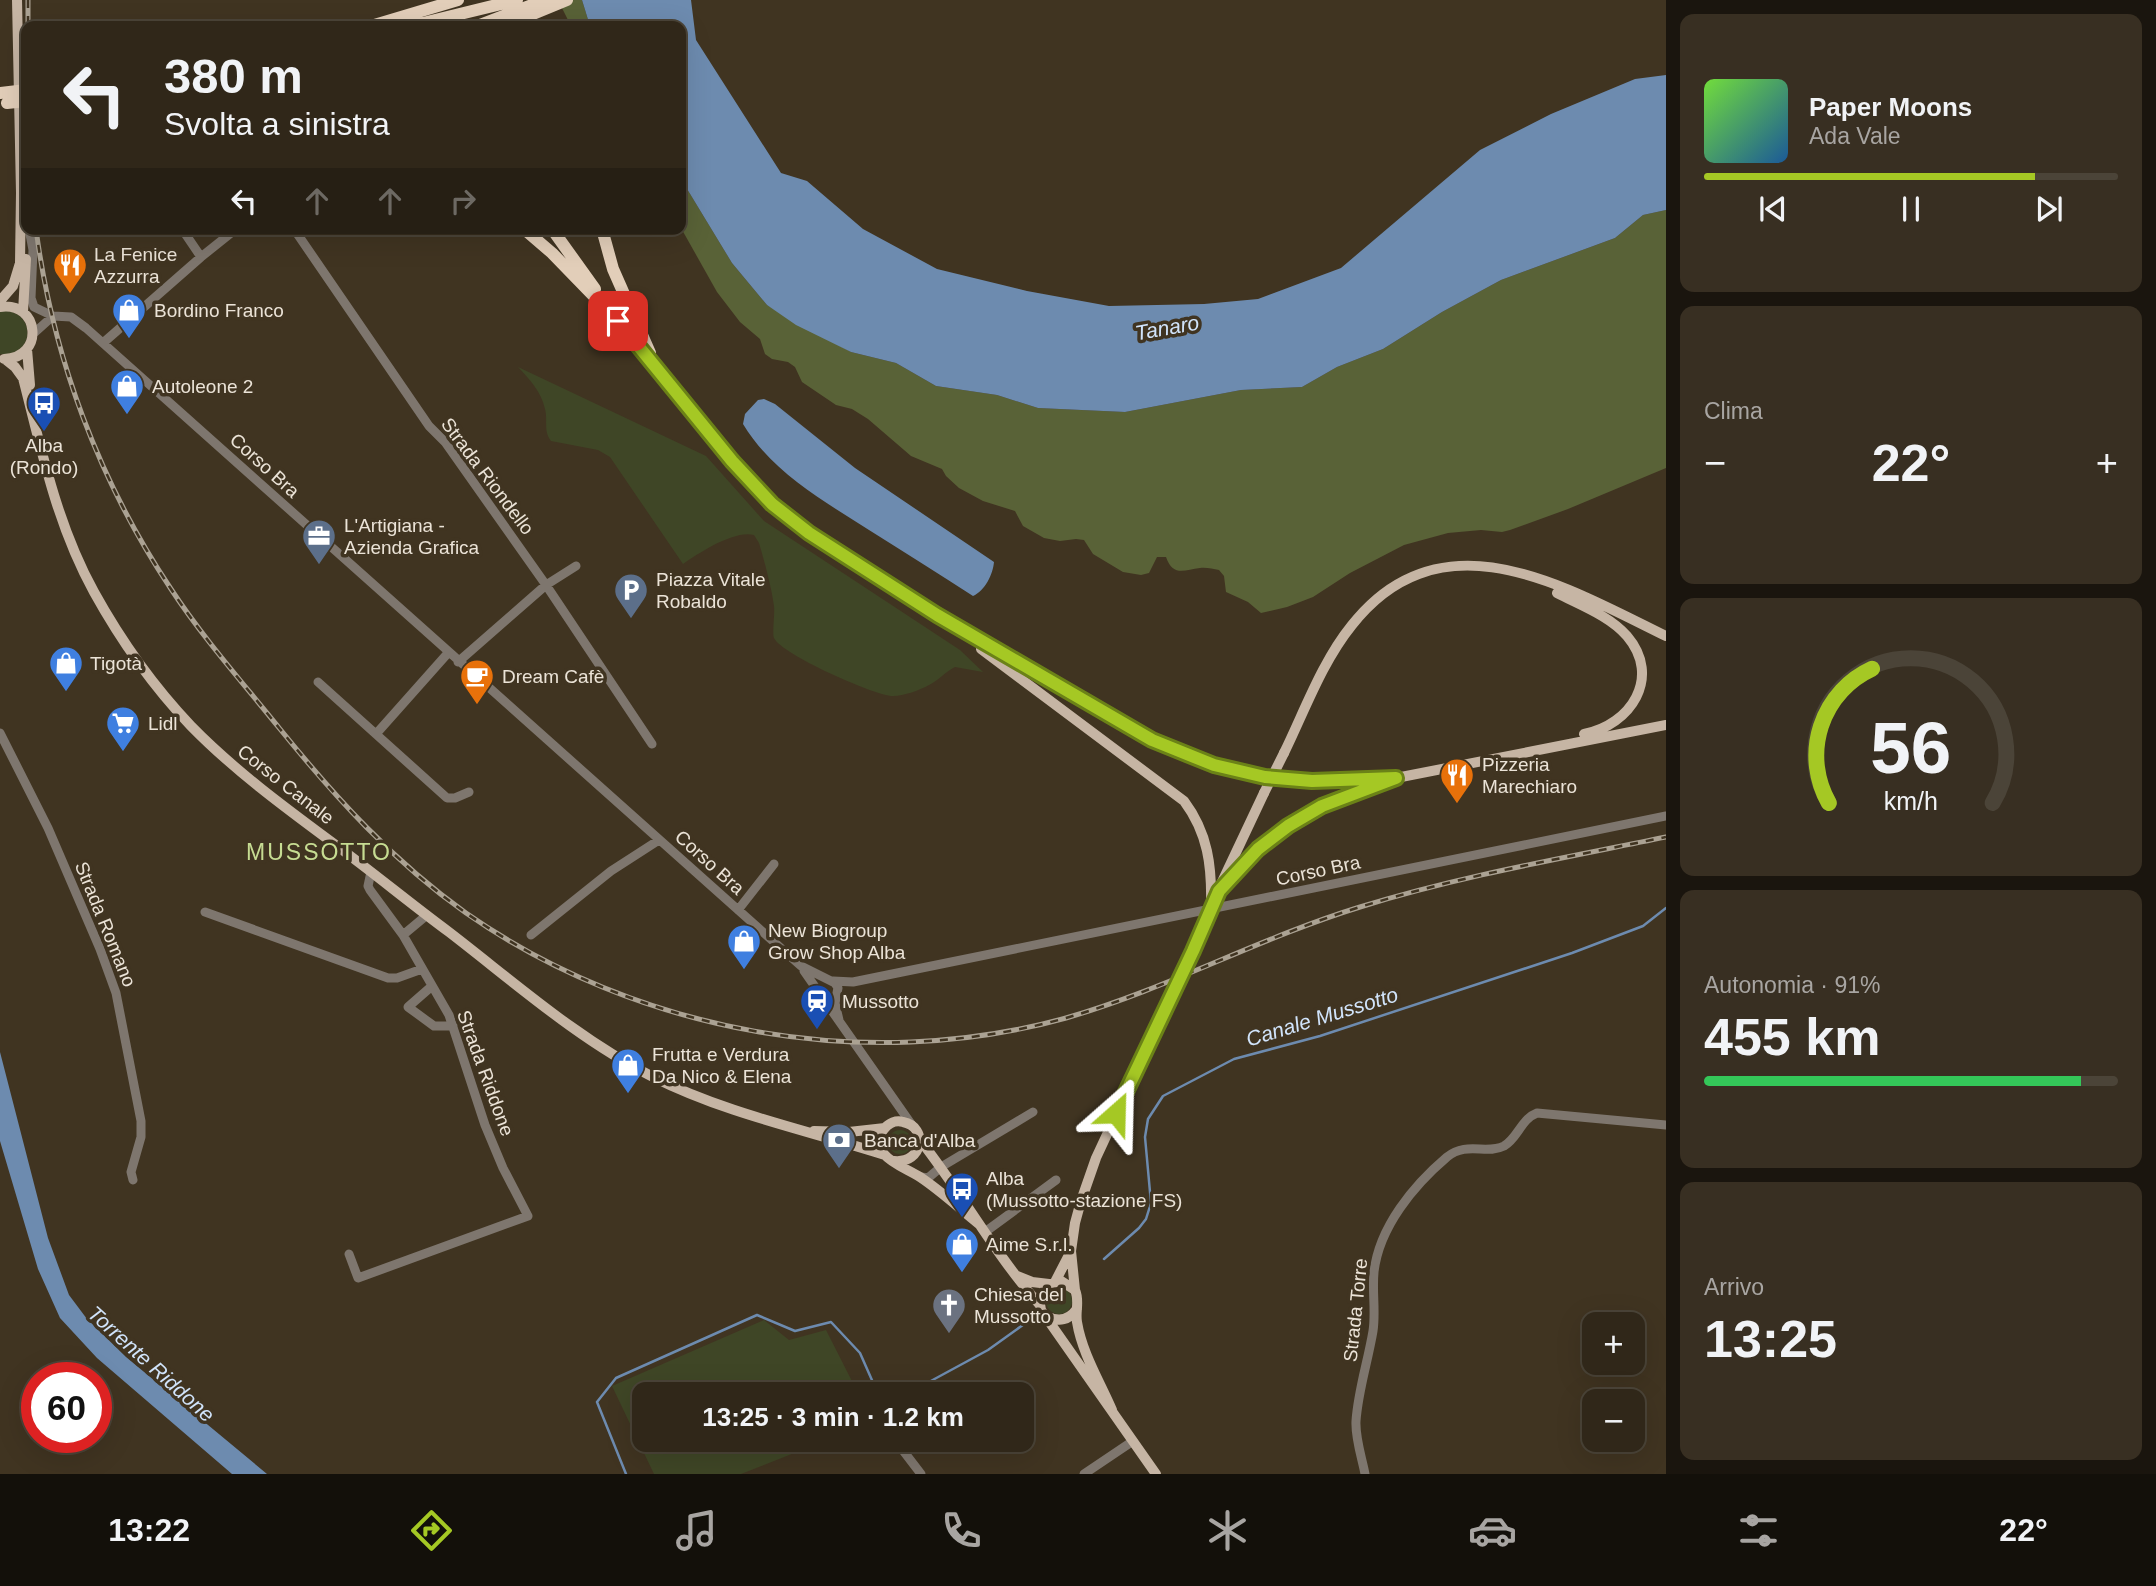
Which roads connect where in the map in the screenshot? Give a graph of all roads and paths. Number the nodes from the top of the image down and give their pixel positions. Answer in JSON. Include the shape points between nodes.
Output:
{"nodes":[{"id":1,"x":17,"y":0,"type":"edge"},
{"id":2,"x":458,"y":0,"type":"edge"},
{"id":3,"x":493,"y":0,"type":"edge"},
{"id":4,"x":517,"y":0,"type":"edge"},
{"id":5,"x":545,"y":0,"type":"edge"},
{"id":6,"x":567,"y":0,"type":"edge"},
{"id":7,"x":389,"y":21,"type":"edge"},
{"id":8,"x":430,"y":21,"type":"edge"},
{"id":9,"x":490,"y":21,"type":"edge"},
{"id":10,"x":516,"y":21,"type":"edge"},
{"id":11,"x":523,"y":21,"type":"edge"},
{"id":12,"x":536,"y":21,"type":"edge"},
{"id":13,"x":21,"y":70,"type":"edge"},
{"id":14,"x":0,"y":87,"type":"edge"},
{"id":15,"x":21,"y":88,"type":"edge"},
{"id":16,"x":21,"y":88,"type":"edge"},
{"id":17,"x":0,"y":93,"type":"edge"},
{"id":18,"x":0,"y":104,"type":"edge"},
{"id":19,"x":21,"y":104,"type":"edge"},
{"id":20,"x":21,"y":104,"type":"edge"},
{"id":21,"x":0,"y":109,"type":"edge"},
{"id":22,"x":21,"y":193,"type":"edge"},
{"id":23,"x":25,"y":235,"type":"edge"},
{"id":24,"x":30,"y":235,"type":"edge"},
{"id":25,"x":186,"y":235,"type":"edge"},
{"id":26,"x":228,"y":235,"type":"edge"},
{"id":27,"x":298,"y":235,"type":"edge"},
{"id":28,"x":531,"y":235,"type":"edge"},
{"id":29,"x":556,"y":235,"type":"edge"},
{"id":30,"x":603,"y":235,"type":"edge"},
{"id":31,"x":201,"y":257,"type":"junction"},
{"id":32,"x":0,"y":304,"type":"edge"},
{"id":33,"x":23,"y":312,"type":"junction"},
{"id":34,"x":53,"y":317,"type":"junction"},
{"id":35,"x":618,"y":321,"type":"junction"},
{"id":36,"x":33,"y":334,"type":"junction"},
{"id":37,"x":103,"y":343,"type":"junction"},
{"id":38,"x":27,"y":349,"type":"junction"},
{"id":39,"x":2,"y":359,"type":"edge"},
{"id":40,"x":658,"y":369,"type":"junction"},
{"id":41,"x":32,"y":416,"type":"junction"},
{"id":42,"x":576,"y":566,"type":"dead end"},
{"id":43,"x":1534,"y":579,"type":"junction"},
{"id":44,"x":546,"y":584,"type":"junction"},
{"id":45,"x":937,"y":615,"type":"junction"},
{"id":46,"x":1666,"y":636,"type":"edge"},
{"id":47,"x":448,"y":653,"type":"junction"},
{"id":48,"x":458,"y":662,"type":"junction"},
{"id":49,"x":318,"y":682,"type":"dead end"},
{"id":50,"x":1666,"y":724,"type":"edge"},
{"id":51,"x":0,"y":733,"type":"edge"},
{"id":52,"x":376,"y":734,"type":"junction"},
{"id":53,"x":652,"y":744,"type":"dead end"},
{"id":54,"x":1491,"y":759,"type":"junction"},
{"id":55,"x":1396,"y":778,"type":"junction"},
{"id":56,"x":469,"y":792,"type":"dead end"},
{"id":57,"x":1666,"y":816,"type":"edge"},
{"id":58,"x":659,"y":840,"type":"junction"},
{"id":59,"x":774,"y":864,"type":"dead end"},
{"id":60,"x":371,"y":872,"type":"junction"},
{"id":61,"x":1215,"y":891,"type":"junction"},
{"id":62,"x":738,"y":910,"type":"junction"},
{"id":63,"x":205,"y":912,"type":"dead end"},
{"id":64,"x":427,"y":915,"type":"junction"},
{"id":65,"x":403,"y":935,"type":"junction"},
{"id":66,"x":531,"y":935,"type":"dead end"},
{"id":67,"x":801,"y":966,"type":"junction"},
{"id":68,"x":422,"y":970,"type":"junction"},
{"id":69,"x":831,"y":981,"type":"junction"},
{"id":70,"x":853,"y":982,"type":"junction"},
{"id":71,"x":432,"y":986,"type":"junction"},
{"id":72,"x":821,"y":995,"type":"junction"},
{"id":73,"x":837,"y":995,"type":"junction"},
{"id":74,"x":839,"y":1020,"type":"junction"},
{"id":75,"x":453,"y":1026,"type":"junction"},
{"id":76,"x":895,"y":1102,"type":"junction"},
{"id":77,"x":1033,"y":1112,"type":"dead end"},
{"id":78,"x":1666,"y":1125,"type":"edge"},
{"id":79,"x":888,"y":1126,"type":"junction"},
{"id":80,"x":914,"y":1128,"type":"junction"},
{"id":81,"x":805,"y":1131,"type":"junction"},
{"id":82,"x":849,"y":1132,"type":"junction"},
{"id":83,"x":920,"y":1140,"type":"junction"},
{"id":84,"x":838,"y":1141,"type":"junction"},
{"id":85,"x":890,"y":1158,"type":"junction"},
{"id":86,"x":941,"y":1167,"type":"junction"},
{"id":87,"x":921,"y":1177,"type":"junction"},
{"id":88,"x":133,"y":1180,"type":"dead end"},
{"id":89,"x":1056,"y":1180,"type":"dead end"},
{"id":90,"x":982,"y":1228,"type":"junction"},
{"id":91,"x":1071,"y":1251,"type":"junction"},
{"id":92,"x":349,"y":1254,"type":"dead end"},
{"id":93,"x":1017,"y":1276,"type":"junction"},
{"id":94,"x":1052,"y":1283,"type":"junction"},
{"id":95,"x":1075,"y":1290,"type":"junction"},
{"id":96,"x":1039,"y":1304,"type":"junction"},
{"id":97,"x":1077,"y":1309,"type":"junction"},
{"id":98,"x":1044,"y":1315,"type":"junction"},
{"id":99,"x":1112,"y":1410,"type":"junction"},
{"id":100,"x":1133,"y":1441,"type":"junction"},
{"id":101,"x":904,"y":1452,"type":"edge"},
{"id":102,"x":921,"y":1474,"type":"edge"},
{"id":103,"x":1084,"y":1474,"type":"edge"},
{"id":104,"x":1156,"y":1474,"type":"edge"},
{"id":105,"x":1365,"y":1474,"type":"edge"}],
"edges":[{"from":1,"to":13,"type":"main road"},
{"from":2,"to":7,"type":"highway"},
{"from":3,"to":11,"type":"highway","via":[[510,7]]},
{"from":4,"to":8,"type":"highway","bridge":true},
{"from":5,"to":9,"type":"highway","bridge":true},
{"from":6,"to":10,"type":"highway","bridge":true},
{"from":6,"to":12,"type":"highway","bridge":true},
{"from":14,"to":15,"type":"street"},
{"from":16,"to":17,"type":"highway","bridge":true},
{"from":18,"to":19,"type":"highway","bridge":true},
{"from":20,"to":21,"type":"street"},
{"from":22,"to":32,"type":"main road","via":[[20,263],[13,286]]},
{"from":23,"to":33,"type":"main road"},
{"from":24,"to":34,"type":"street","name":"Corso Bra","via":[[31,302]]},
{"from":25,"to":31,"type":"street"},
{"from":26,"to":31,"type":"street"},
{"from":27,"to":44,"type":"street","name":"Strada Riondello","via":[[429,426]]},
{"from":28,"to":35,"type":"highway"},
{"from":29,"to":35,"type":"highway"},
{"from":30,"to":40,"type":"highway","via":[[612,270]]},
{"from":31,"to":37,"type":"street"},
{"from":32,"to":33,"type":"main road"},
{"from":33,"to":36,"type":"main road"},
{"from":34,"to":36,"type":"street"},
{"from":34,"to":37,"type":"street","name":"Corso Bra","via":[[71,317]]},
{"from":35,"to":40,"type":"highway"},
{"from":36,"to":38,"type":"main road"},
{"from":37,"to":47,"type":"street","name":"Corso Bra"},
{"from":38,"to":39,"type":"main road","via":[[17,357]]},
{"from":38,"to":41,"type":"main road","name":"Corso Canale"},
{"from":39,"to":41,"type":"main road","name":"Corso Canale","via":[[23,378]]},
{"from":40,"to":45,"type":"highway","via":[[772,504]]},
{"from":41,"to":60,"type":"main road","name":"Corso Canale","via":[[52,493],[75,553],[113,623],[143,666],[173,706],[214,748]]},
{"from":42,"to":44,"type":"street"},
{"from":43,"to":46,"type":"main road"},
{"from":43,"to":54,"type":"main road","via":[[1626,635],[1638,655],[1641,683],[1632,707],[1610,725]]},
{"from":43,"to":61,"type":"main road","bridge":true,"via":[[1494,566],[1451,565],[1404,579],[1373,601],[1338,644]]},
{"from":44,"to":48,"type":"street"},
{"from":44,"to":53,"type":"street","name":"Strada Riondello"},
{"from":45,"to":55,"type":"main road","via":[[1152,740],[1214,765],[1265,777],[1312,781]]},
{"from":45,"to":61,"type":"main road","via":[[1184,801],[1206,842]]},
{"from":47,"to":48,"type":"street","name":"Corso Bra"},
{"from":47,"to":52,"type":"street"},
{"from":48,"to":58,"type":"street","name":"Corso Bra"},
{"from":49,"to":52,"type":"street"},
{"from":50,"to":54,"type":"main road"},
{"from":51,"to":88,"type":"street","name":"Strada Romano","via":[[48,828],[116,993],[141,1121]]},
{"from":52,"to":56,"type":"street","via":[[447,797]]},
{"from":54,"to":55,"type":"main road"},
{"from":55,"to":61,"type":"main road","via":[[1322,806],[1288,826]]},
{"from":57,"to":70,"type":"street","name":"Corso Bra"},
{"from":58,"to":62,"type":"street","name":"Corso Bra"},
{"from":58,"to":66,"type":"street","name":"Corso Bra","via":[[611,871]]},
{"from":59,"to":62,"type":"street","name":"Corso Bra"},
{"from":60,"to":64,"type":"main road","name":"Corso Canale"},
{"from":60,"to":65,"type":"street","name":"Strada Riddone","via":[[370,890]]},
{"from":61,"to":91,"type":"main road","bridge":true,"via":[[1096,1158]]},
{"from":62,"to":67,"type":"street","name":"Corso Bra"},
{"from":63,"to":68,"type":"street","via":[[388,978]]},
{"from":64,"to":65,"type":"street"},
{"from":64,"to":81,"type":"main road","name":"Corso Canale","via":[[607,1051],[712,1103]]},
{"from":65,"to":68,"type":"street","name":"Strada Riddone"},
{"from":67,"to":69,"type":"street","name":"Corso Bra"},
{"from":67,"to":72,"type":"street","name":"Corso Bra"},
{"from":68,"to":71,"type":"street","name":"Strada Riddone"},
{"from":69,"to":70,"type":"street","name":"Corso Bra"},
{"from":69,"to":72,"type":"street","via":[[822,984]]},
{"from":69,"to":73,"type":"street","via":[[837,985]]},
{"from":70,"to":73,"type":"street","name":"Corso Bra"},
{"from":71,"to":75,"type":"street","name":"Strada Riddone"},
{"from":71,"to":75,"type":"street","via":[[408,1007],[434,1027]]},
{"from":72,"to":73,"type":"street","via":[[829,1000]]},
{"from":72,"to":74,"type":"street","name":"Corso Bra"},
{"from":73,"to":74,"type":"street","name":"Corso Bra"},
{"from":74,"to":76,"type":"street","name":"Corso Bra"},
{"from":75,"to":92,"type":"street","name":"Strada Riddone","via":[[485,1125],[528,1216],[358,1278]]},
{"from":76,"to":79,"type":"street","via":[[896,1116]]},
{"from":76,"to":80,"type":"street","name":"Corso Bra"},
{"from":77,"to":86,"type":"street"},
{"from":78,"to":105,"type":"street","name":"Strada Torre","via":[[1537,1113],[1501,1147],[1460,1149],[1412,1192],[1398,1210],[1374,1273],[1373,1328],[1356,1423]]},
{"from":79,"to":80,"type":"main road","via":[[904,1122]]},
{"from":79,"to":82,"type":"main road","name":"Corso Canale"},
{"from":79,"to":85,"type":"main road","via":[[880,1144]]},
{"from":80,"to":83,"type":"main road"},
{"from":81,"to":82,"type":"main road","name":"Corso Canale"},
{"from":81,"to":84,"type":"main road","name":"Corso Canale"},
{"from":82,"to":84,"type":"street"},
{"from":83,"to":85,"type":"main road","via":[[912,1157]]},
{"from":83,"to":86,"type":"main road","name":"Corso Canale"},
{"from":84,"to":85,"type":"main road","name":"Corso Canale"},
{"from":85,"to":87,"type":"main road","name":"Corso Canale"},
{"from":86,"to":87,"type":"street","via":[[928,1178]]},
{"from":86,"to":90,"type":"main road","name":"Corso Canale"},
{"from":87,"to":90,"type":"main road","name":"Corso Canale"},
{"from":89,"to":90,"type":"street"},
{"from":90,"to":93,"type":"main road","name":"Corso Canale"},
{"from":91,"to":94,"type":"main road"},
{"from":91,"to":95,"type":"main road"},
{"from":93,"to":94,"type":"main road"},
{"from":93,"to":96,"type":"main road","name":"Corso Canale"},
{"from":94,"to":95,"type":"main road","via":[[1066,1283]]},
{"from":94,"to":96,"type":"main road","via":[[1041,1292]]},
{"from":95,"to":97,"type":"main road"},
{"from":96,"to":98,"type":"main road"},
{"from":97,"to":98,"type":"main road","via":[[1062,1320]]},
{"from":97,"to":99,"type":"main road","via":[[1084,1346]]},
{"from":98,"to":99,"type":"main road"},
{"from":99,"to":100,"type":"main road"},
{"from":100,"to":103,"type":"street"},
{"from":100,"to":104,"type":"main road"},
{"from":101,"to":102,"type":"street"}]}
